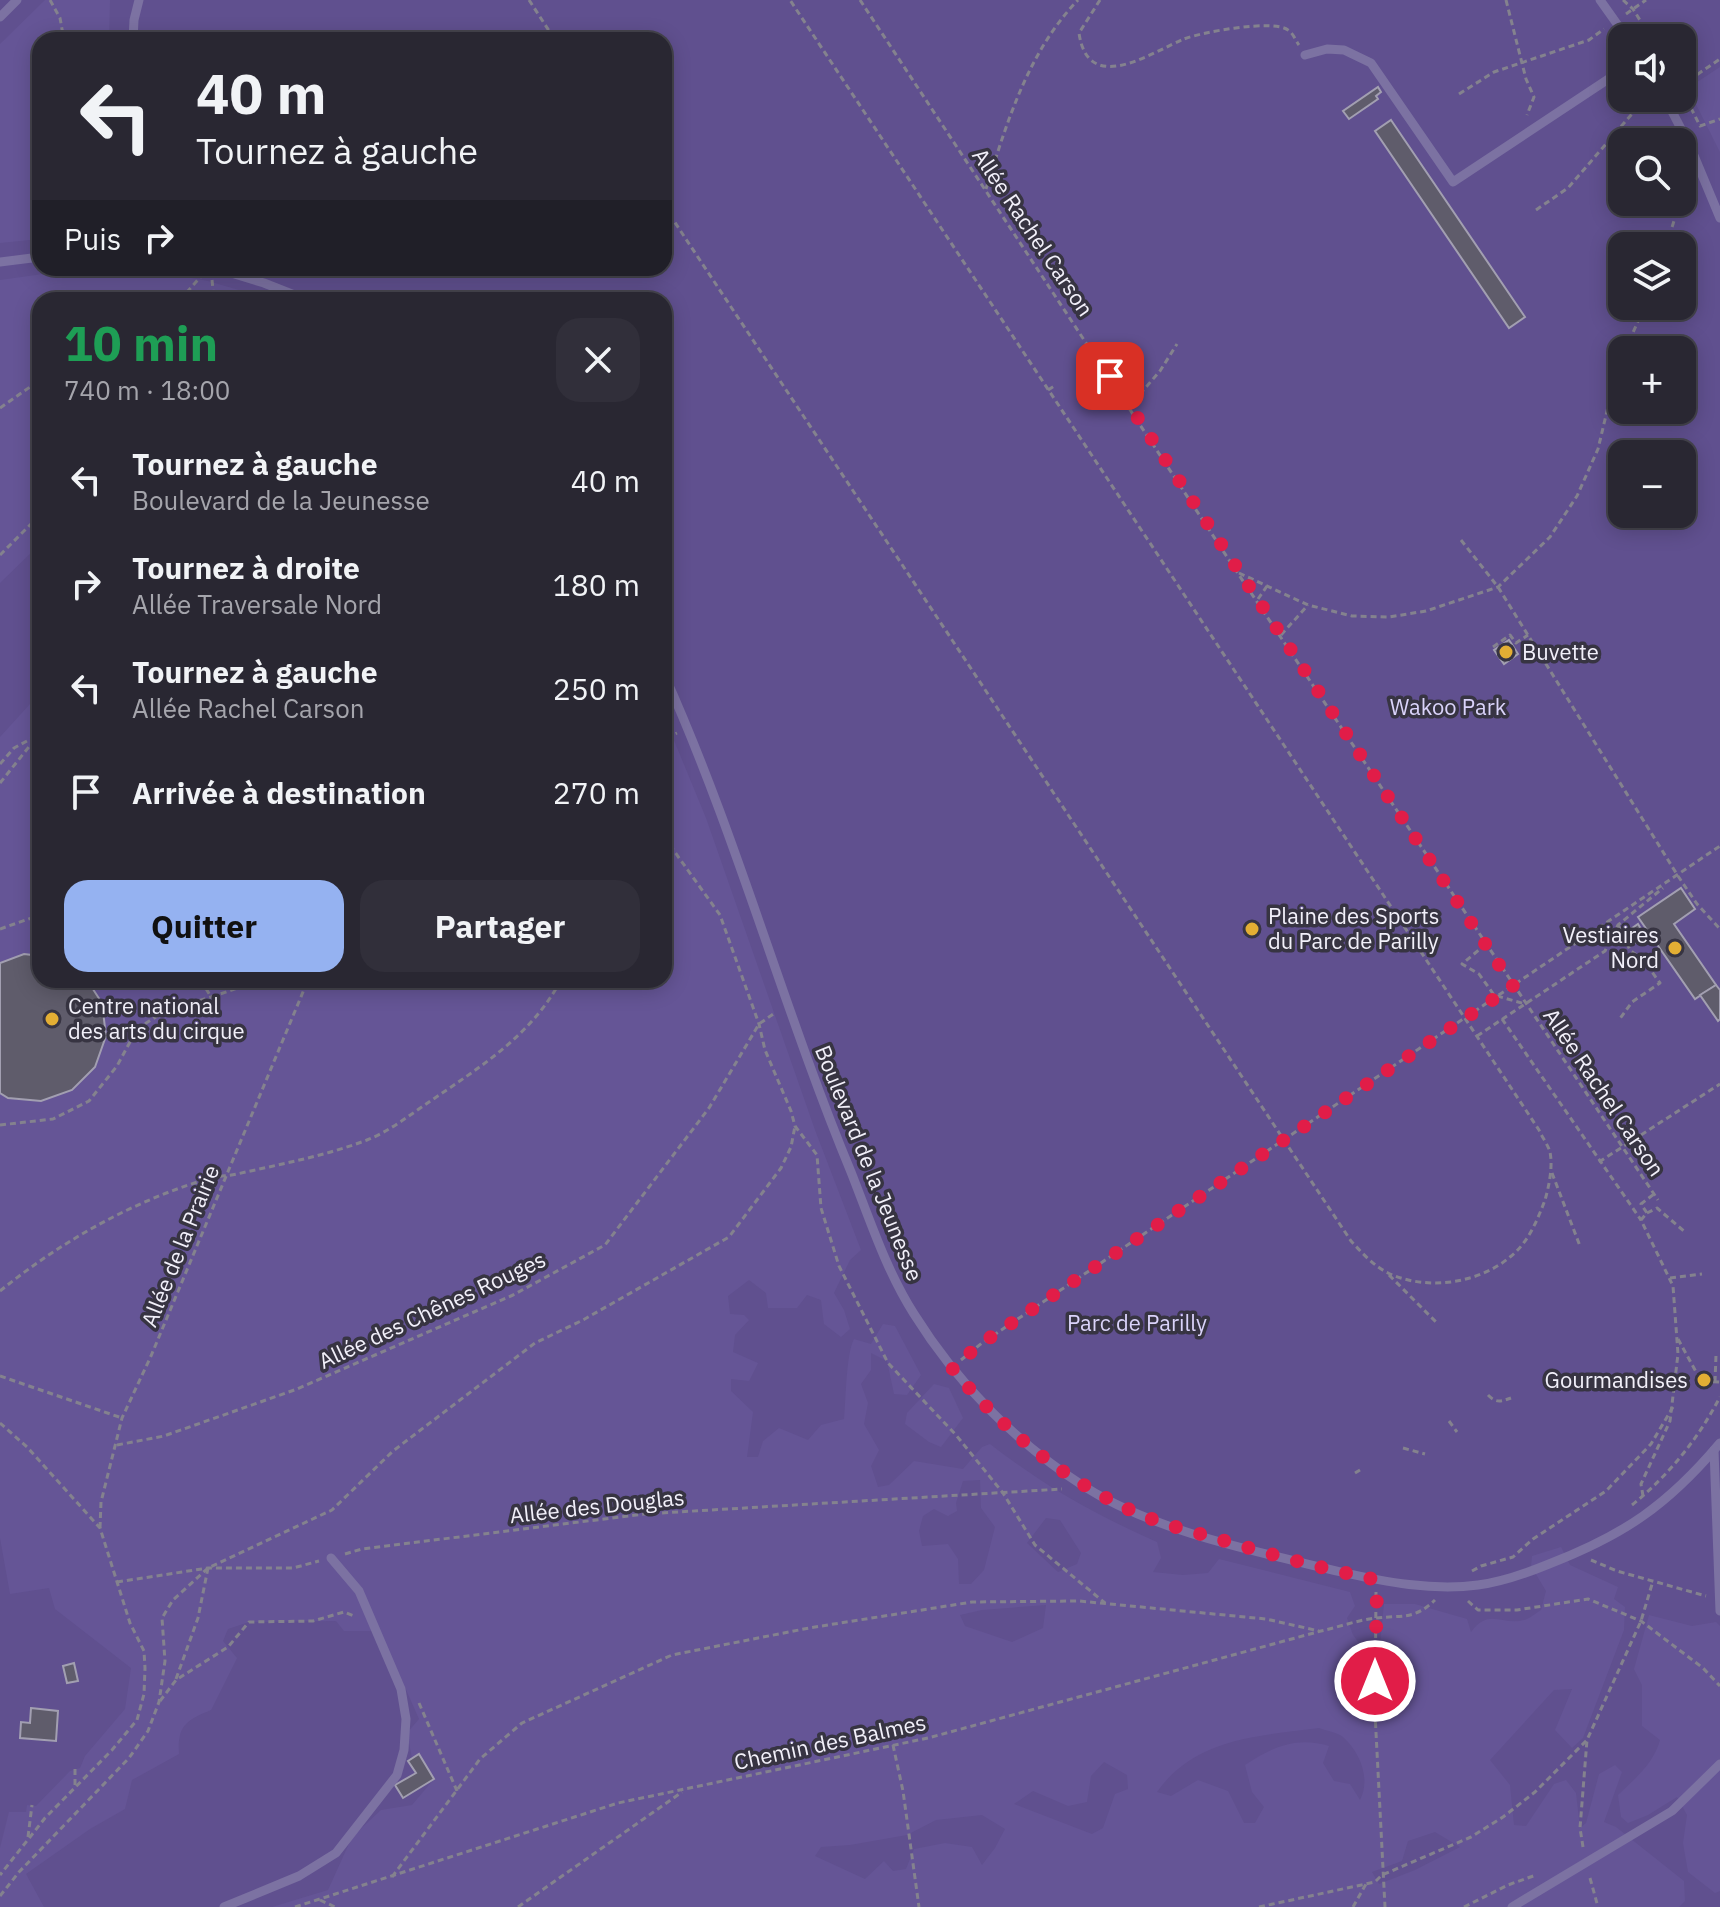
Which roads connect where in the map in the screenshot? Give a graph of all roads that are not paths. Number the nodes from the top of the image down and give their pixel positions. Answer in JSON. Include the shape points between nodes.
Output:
{"nodes":[{"id":1,"x":17,"y":0,"type":"edge"},
{"id":2,"x":139,"y":0,"type":"edge"},
{"id":3,"x":1600,"y":0,"type":"edge"},
{"id":4,"x":0,"y":17,"type":"edge"},
{"id":5,"x":1618,"y":24,"type":"edge"},
{"id":6,"x":133,"y":32,"type":"edge"},
{"id":7,"x":1305,"y":55,"type":"road end"},
{"id":8,"x":1608,"y":79,"type":"edge"},
{"id":9,"x":1672,"y":112,"type":"edge"},
{"id":10,"x":1720,"y":218,"type":"edge"},
{"id":11,"x":32,"y":258,"type":"edge"},
{"id":12,"x":0,"y":262,"type":"edge"},
{"id":13,"x":239,"y":276,"type":"edge"},
{"id":14,"x":287,"y":292,"type":"edge"},
{"id":15,"x":672,"y":692,"type":"edge"},
{"id":16,"x":1717,"y":1446,"type":"edge"},
{"id":17,"x":331,"y":1558,"type":"road end"},
{"id":18,"x":1720,"y":1611,"type":"edge"},
{"id":19,"x":1720,"y":1764,"type":"edge"},
{"id":20,"x":224,"y":1907,"type":"edge"},
{"id":21,"x":1512,"y":1907,"type":"edge"}],
"edges":[{"from":1,"to":4,"type":"lane"},
{"from":2,"to":6,"type":"lane"},
{"from":3,"to":5,"type":"lane"},
{"from":7,"to":8,"type":"lane","via":[[1344,50],[1371,63],[1453,182]]},
{"from":9,"to":10,"type":"lane"},
{"from":11,"to":12,"type":"lane"},
{"from":13,"to":14,"type":"lane"},
{"from":15,"to":16,"type":"lane","name":"Boulevard de la Jeunesse","via":[[712,790],[818,1093],[890,1271],[913,1313],[980,1402],[1086,1487],[1130,1510],[1267,1554],[1424,1586],[1479,1585],[1527,1573],[1619,1534],[1647,1516]]},
{"from":16,"to":18,"type":"lane"},
{"from":17,"to":20,"type":"lane","via":[[359,1591],[401,1689],[406,1719],[397,1775],[336,1853],[299,1876]]},
{"from":19,"to":21,"type":"lane","via":[[1672,1811]]}]}
